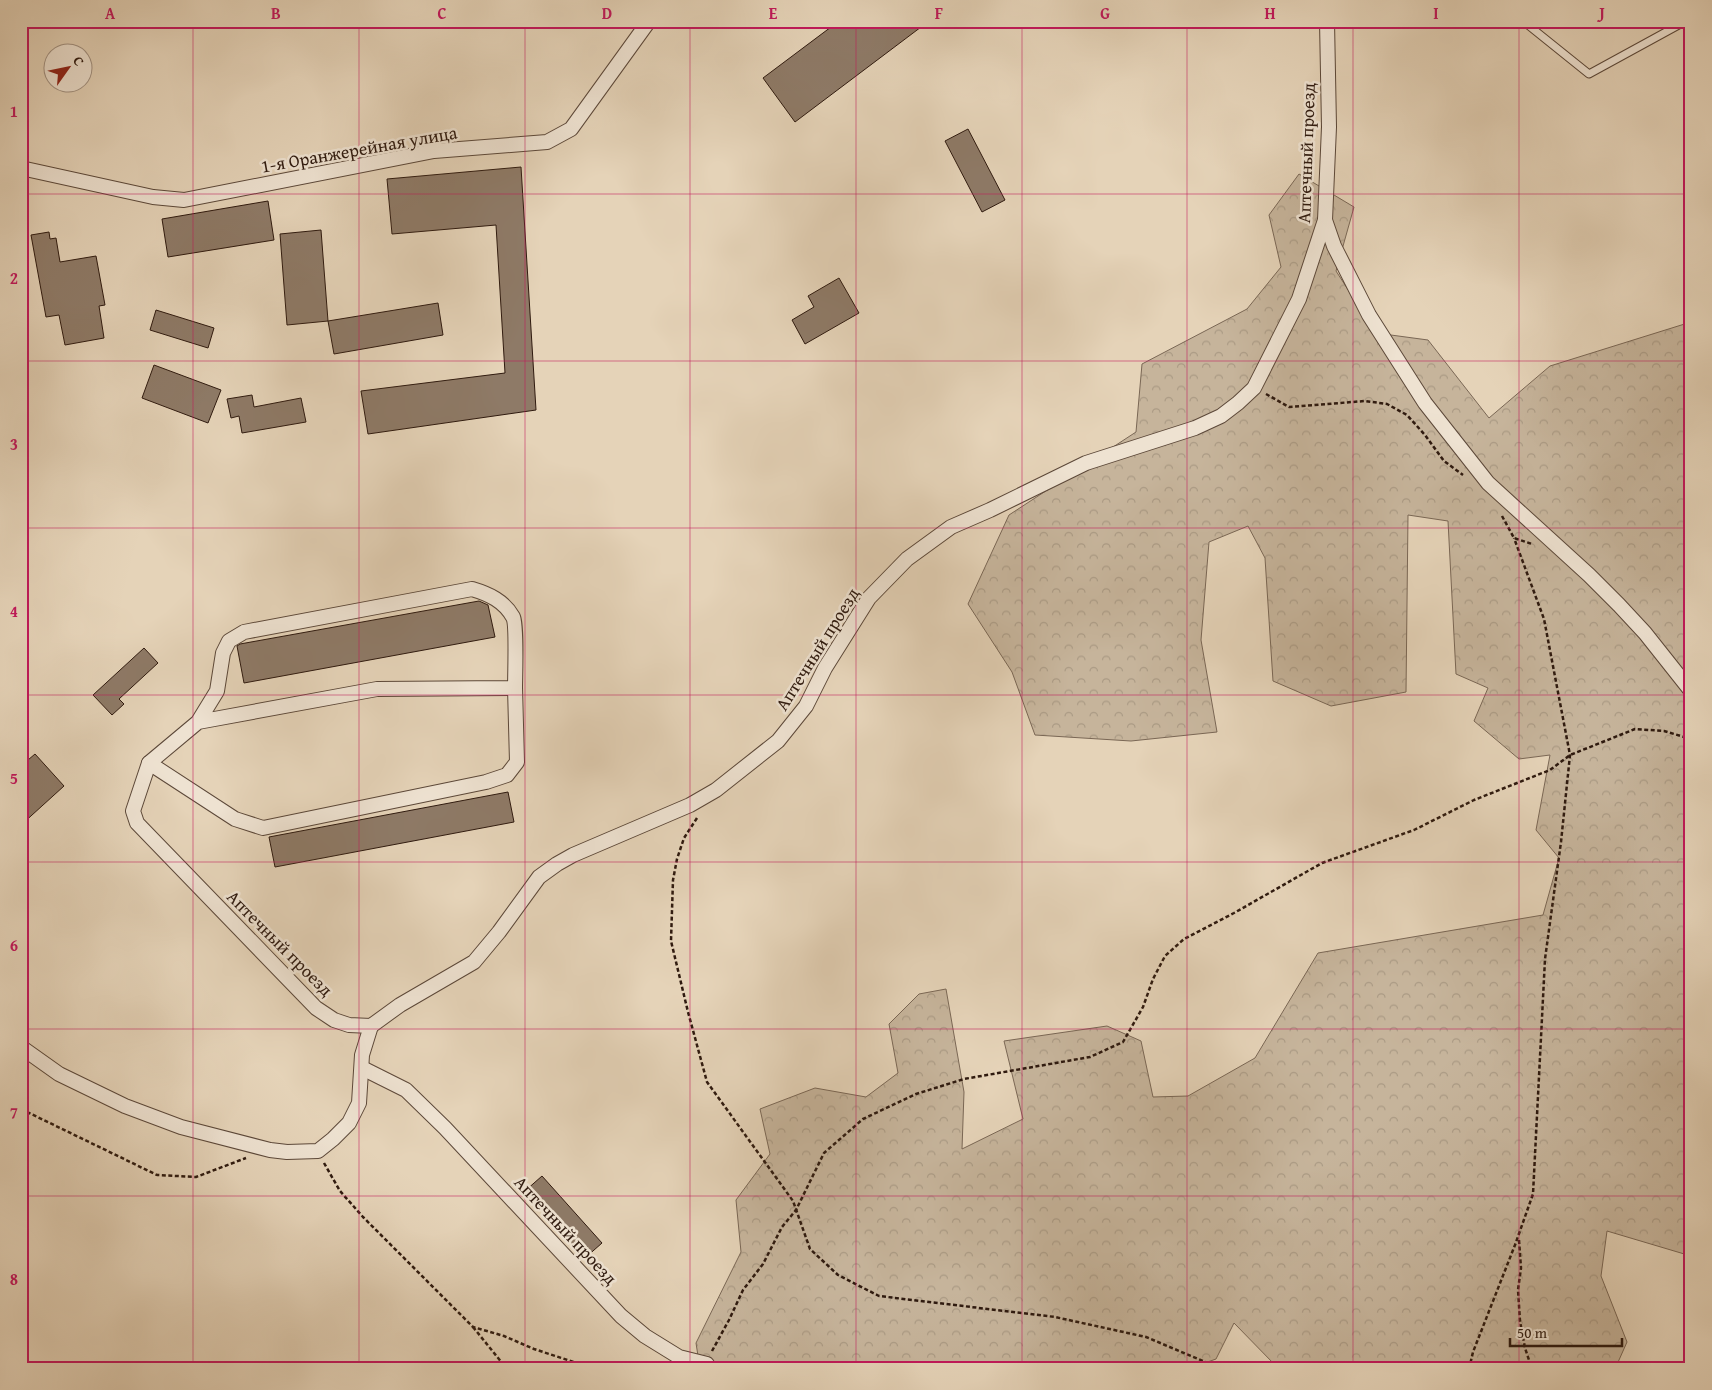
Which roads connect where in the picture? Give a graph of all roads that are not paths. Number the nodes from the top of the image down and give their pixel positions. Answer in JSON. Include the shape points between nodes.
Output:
{"nodes":[{"id":1,"x":649,"y":21,"type":"edge"},
{"id":2,"x":1327,"y":21,"type":"edge"},
{"id":3,"x":1523,"y":21,"type":"edge"},
{"id":4,"x":1686,"y":21,"type":"edge"},
{"id":5,"x":21,"y":168,"type":"edge"},
{"id":6,"x":1325,"y":220,"type":"junction"},
{"id":7,"x":515,"y":688,"type":"junction"},
{"id":8,"x":1691,"y":691,"type":"edge"},
{"id":9,"x":198,"y":722,"type":"junction"},
{"id":10,"x":149,"y":764,"type":"junction"},
{"id":11,"x":370,"y":1026,"type":"junction"},
{"id":12,"x":21,"y":1047,"type":"edge"},
{"id":13,"x":362,"y":1068,"type":"junction"},
{"id":14,"x":707,"y":1364,"type":"road end"}],
"edges":[{"from":1,"to":5,"type":"street","name":"1-я Оранжерейная улица","via":[[570,129],[547,142],[434,152],[184,200],[153,197]]},
{"from":2,"to":6,"type":"street","name":"Аптечный проезд","via":[[1329,128]]},
{"from":3,"to":4,"type":"lane","via":[[1589,74]]},
{"from":6,"to":8,"type":"street","via":[[1334,246],[1369,315],[1425,403],[1488,483],[1589,575],[1645,633]]},
{"from":6,"to":11,"type":"street","name":"Аптечный проезд","via":[[1299,299],[1254,388],[1238,403],[1221,416],[1195,428],[1086,463],[944,532],[907,559],[869,598],[825,668],[806,706],[778,741],[716,790],[690,805],[573,855],[539,877],[474,962]]},
{"from":7,"to":9,"type":"street","via":[[377,689]]},
{"from":7,"to":9,"type":"street","via":[[514,619],[504,604],[490,594],[472,589],[244,632],[229,642],[223,653],[217,691]]},
{"from":7,"to":10,"type":"street","via":[[517,762],[507,775],[486,782],[263,828],[235,819]]},
{"from":9,"to":10,"type":"street"},
{"from":10,"to":11,"type":"street","name":"Аптечный проезд","via":[[133,811],[137,823],[316,1008],[334,1020]]},
{"from":11,"to":13,"type":"street"},
{"from":12,"to":13,"type":"street","via":[[59,1074],[125,1106],[181,1127],[287,1152],[318,1151],[349,1123],[359,1103]]},
{"from":13,"to":14,"type":"street","name":"Аптечный проезд","via":[[406,1090],[621,1316],[679,1357]]}]}
